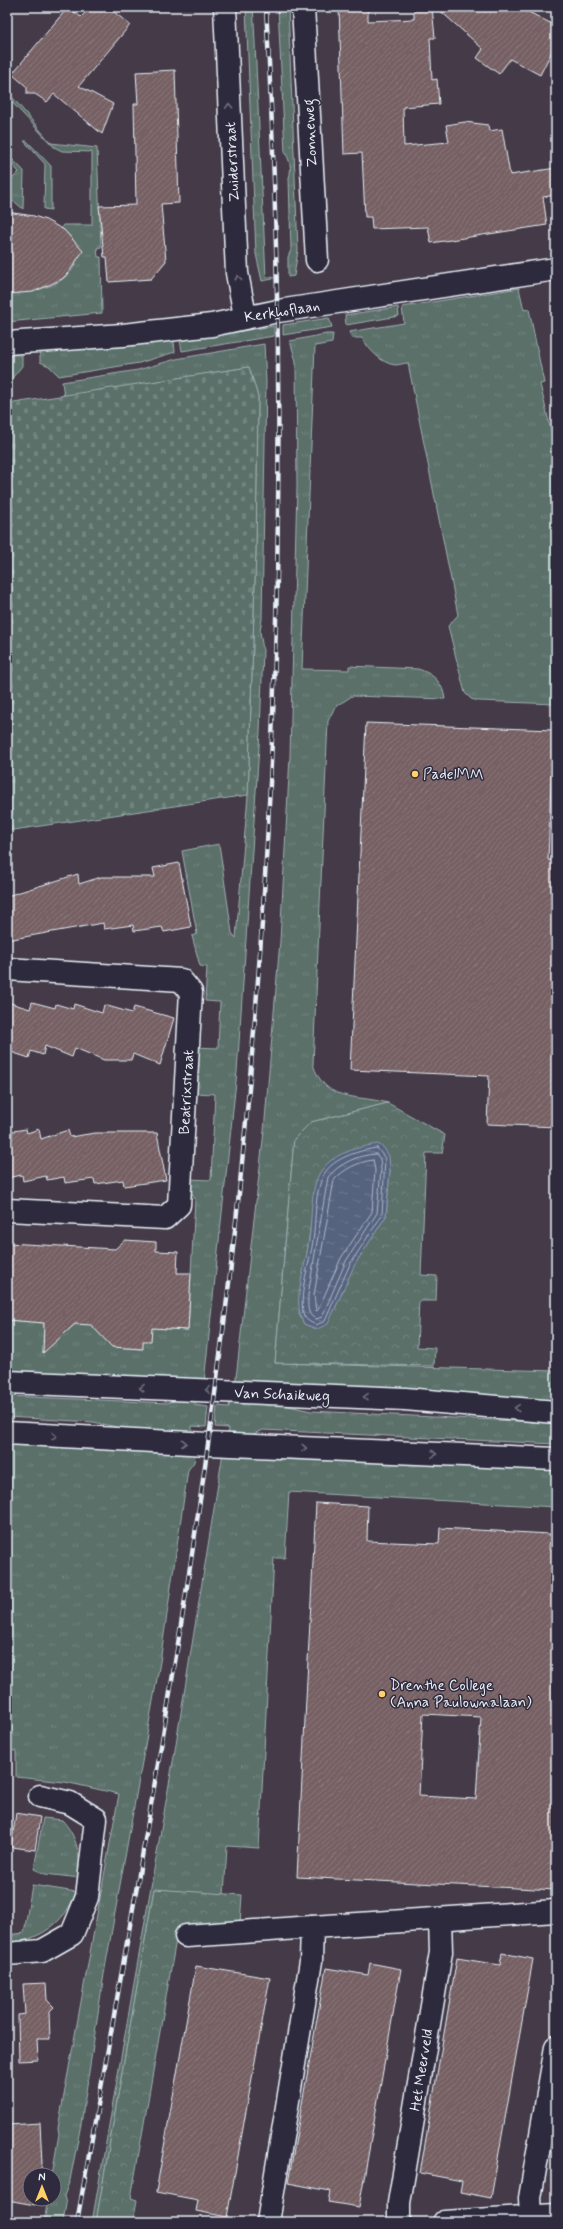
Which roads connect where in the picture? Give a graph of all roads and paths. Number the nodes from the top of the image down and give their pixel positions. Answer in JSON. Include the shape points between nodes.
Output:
{"nodes":[{"id":1,"x":225,"y":7,"type":"edge"},
{"id":2,"x":303,"y":7,"type":"edge"},
{"id":3,"x":317,"y":260,"type":"dead end"},
{"id":4,"x":556,"y":269,"type":"edge"},
{"id":5,"x":245,"y":316,"type":"junction"},
{"id":6,"x":7,"y":343,"type":"edge"},
{"id":7,"x":7,"y":969,"type":"edge"},
{"id":8,"x":7,"y":1210,"type":"edge"},
{"id":9,"x":7,"y":1382,"type":"edge"},
{"id":10,"x":556,"y":1412,"type":"edge"},
{"id":11,"x":7,"y":1432,"type":"edge"},
{"id":12,"x":556,"y":1459,"type":"edge"},
{"id":13,"x":40,"y":1796,"type":"dead end"},
{"id":14,"x":556,"y":1911,"type":"edge"},
{"id":15,"x":440,"y":1919,"type":"junction"},
{"id":16,"x":312,"y":1927,"type":"junction"},
{"id":17,"x":186,"y":1936,"type":"dead end"},
{"id":18,"x":7,"y":1954,"type":"edge"},
{"id":19,"x":556,"y":2047,"type":"edge"},
{"id":20,"x":556,"y":2215,"type":"edge"},
{"id":21,"x":531,"y":2216,"type":"junction"},
{"id":22,"x":268,"y":2222,"type":"edge"},
{"id":23,"x":399,"y":2222,"type":"edge"},
{"id":24,"x":444,"y":2222,"type":"edge"}],
"edges":[{"from":5,"to":1,"type":"street","name":"Zuiderstraat","one_way":true,"via":[[237,273]]},
{"from":2,"to":3,"type":"street","name":"Zonneweg"},
{"from":4,"to":5,"type":"street","name":"Kerkhoflaan"},
{"from":5,"to":6,"type":"street","name":"Kerkhoflaan","via":[[212,325],[123,335]]},
{"from":7,"to":8,"type":"street","name":"Beatrixstraat","via":[[181,980],[191,992],[179,1205],[165,1218]]},
{"from":10,"to":9,"type":"street","name":"Van Schaikweg","one_way":true,"via":[[405,1398]]},
{"from":11,"to":12,"type":"street","one_way":true,"via":[[208,1444]]},
{"from":13,"to":18,"type":"street","via":[[70,1803],[96,1819],[87,1897],[72,1934],[42,1951]]},
{"from":14,"to":15,"type":"street"},
{"from":15,"to":16,"type":"street"},
{"from":15,"to":23,"type":"street","name":"Het Meerveld","via":[[441,1952],[399,2204]]},
{"from":16,"to":17,"type":"street"},
{"from":16,"to":22,"type":"street","via":[[311,1961]]},
{"from":19,"to":21,"type":"street","via":[[530,2198]]},
{"from":20,"to":21,"type":"street"},
{"from":21,"to":24,"type":"street"}]}
